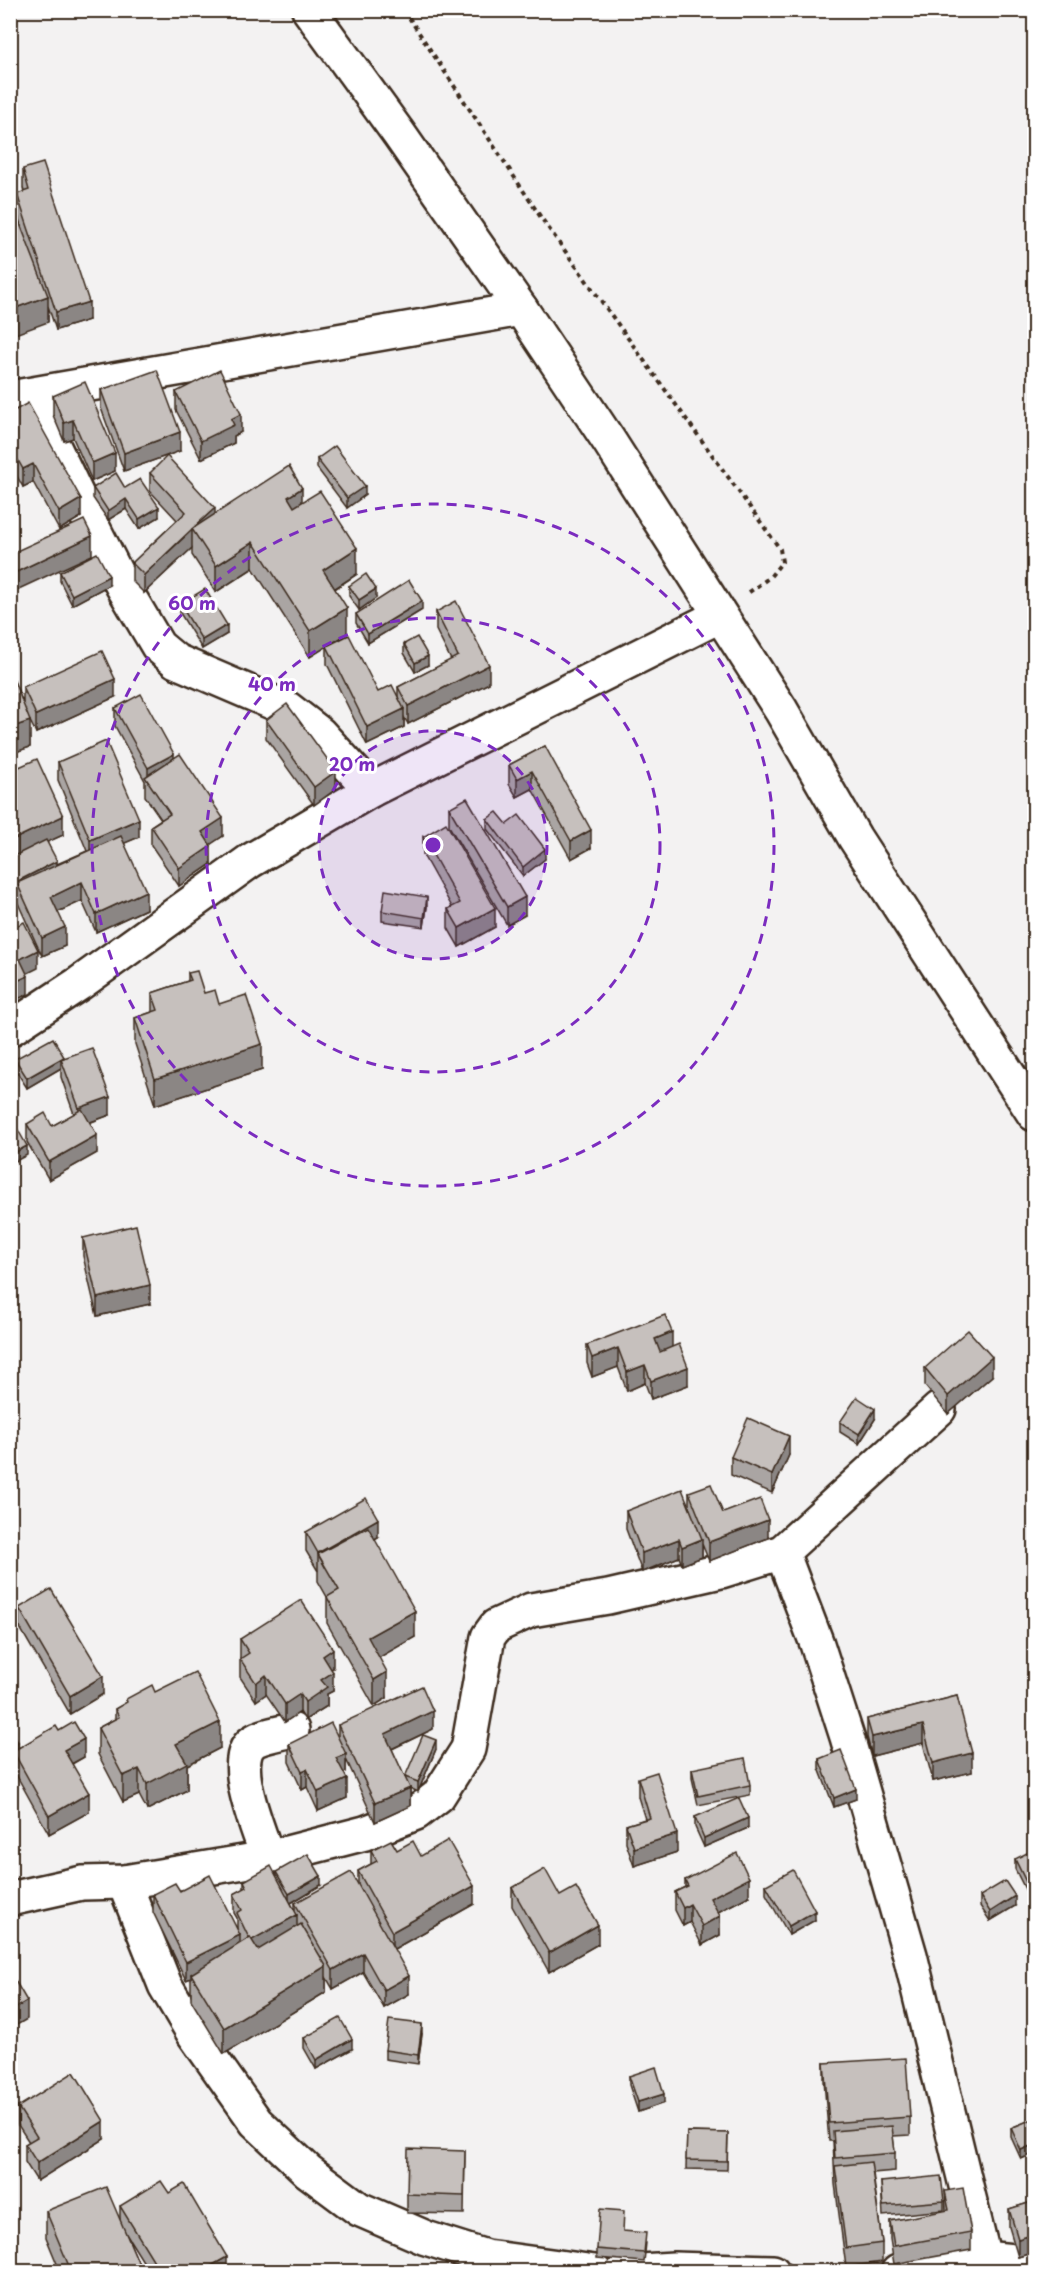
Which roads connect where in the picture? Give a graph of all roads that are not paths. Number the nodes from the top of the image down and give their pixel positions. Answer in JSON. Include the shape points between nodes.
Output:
{"nodes":[{"id":1,"x":309,"y":10,"type":"edge"},
{"id":2,"x":522,"y":309,"type":"junction"},
{"id":3,"x":20,"y":397,"type":"edge"},
{"id":4,"x":719,"y":616,"type":"junction"},
{"id":5,"x":371,"y":790,"type":"junction"},
{"id":6,"x":10,"y":1029,"type":"edge"},
{"id":7,"x":1035,"y":1114,"type":"edge"},
{"id":8,"x":939,"y":1409,"type":"dead end"},
{"id":9,"x":782,"y":1552,"type":"junction"},
{"id":10,"x":292,"y":1730,"type":"dead end"},
{"id":11,"x":268,"y":1858,"type":"junction"},
{"id":12,"x":124,"y":1882,"type":"junction"},
{"id":13,"x":10,"y":1899,"type":"edge"},
{"id":14,"x":1035,"y":2263,"type":"edge"},
{"id":15,"x":987,"y":2265,"type":"edge"},
{"id":16,"x":595,"y":2271,"type":"edge"},
{"id":17,"x":623,"y":2271,"type":"edge"},
{"id":18,"x":773,"y":2271,"type":"edge"},
{"id":19,"x":898,"y":2271,"type":"edge"}],
"edges":[{"from":1,"to":2,"type":"street"},
{"from":2,"to":3,"type":"street"},
{"from":2,"to":4,"type":"street"},
{"from":3,"to":5,"type":"street","via":[[158,646],[177,661],[288,709],[320,734]]},
{"from":4,"to":5,"type":"street"},
{"from":4,"to":7,"type":"street","via":[[781,710],[855,838]]},
{"from":5,"to":6,"type":"street","via":[[250,861]]},
{"from":8,"to":9,"type":"street"},
{"from":9,"to":11,"type":"street","via":[[721,1571],[531,1610],[506,1620],[488,1637],[468,1749],[438,1796],[416,1814],[365,1833]]},
{"from":9,"to":15,"type":"street","via":[[843,1727],[907,1944]]},
{"from":10,"to":11,"type":"street","via":[[255,1740],[242,1760],[250,1804]]},
{"from":11,"to":12,"type":"street"},
{"from":12,"to":13,"type":"street","via":[[82,1883]]},
{"from":12,"to":16,"type":"street","via":[[165,1985],[194,2034],[256,2122],[308,2171],[358,2209],[426,2238],[486,2257]]},
{"from":14,"to":15,"type":"street"},
{"from":15,"to":19,"type":"street"},
{"from":17,"to":18,"type":"street"}]}
